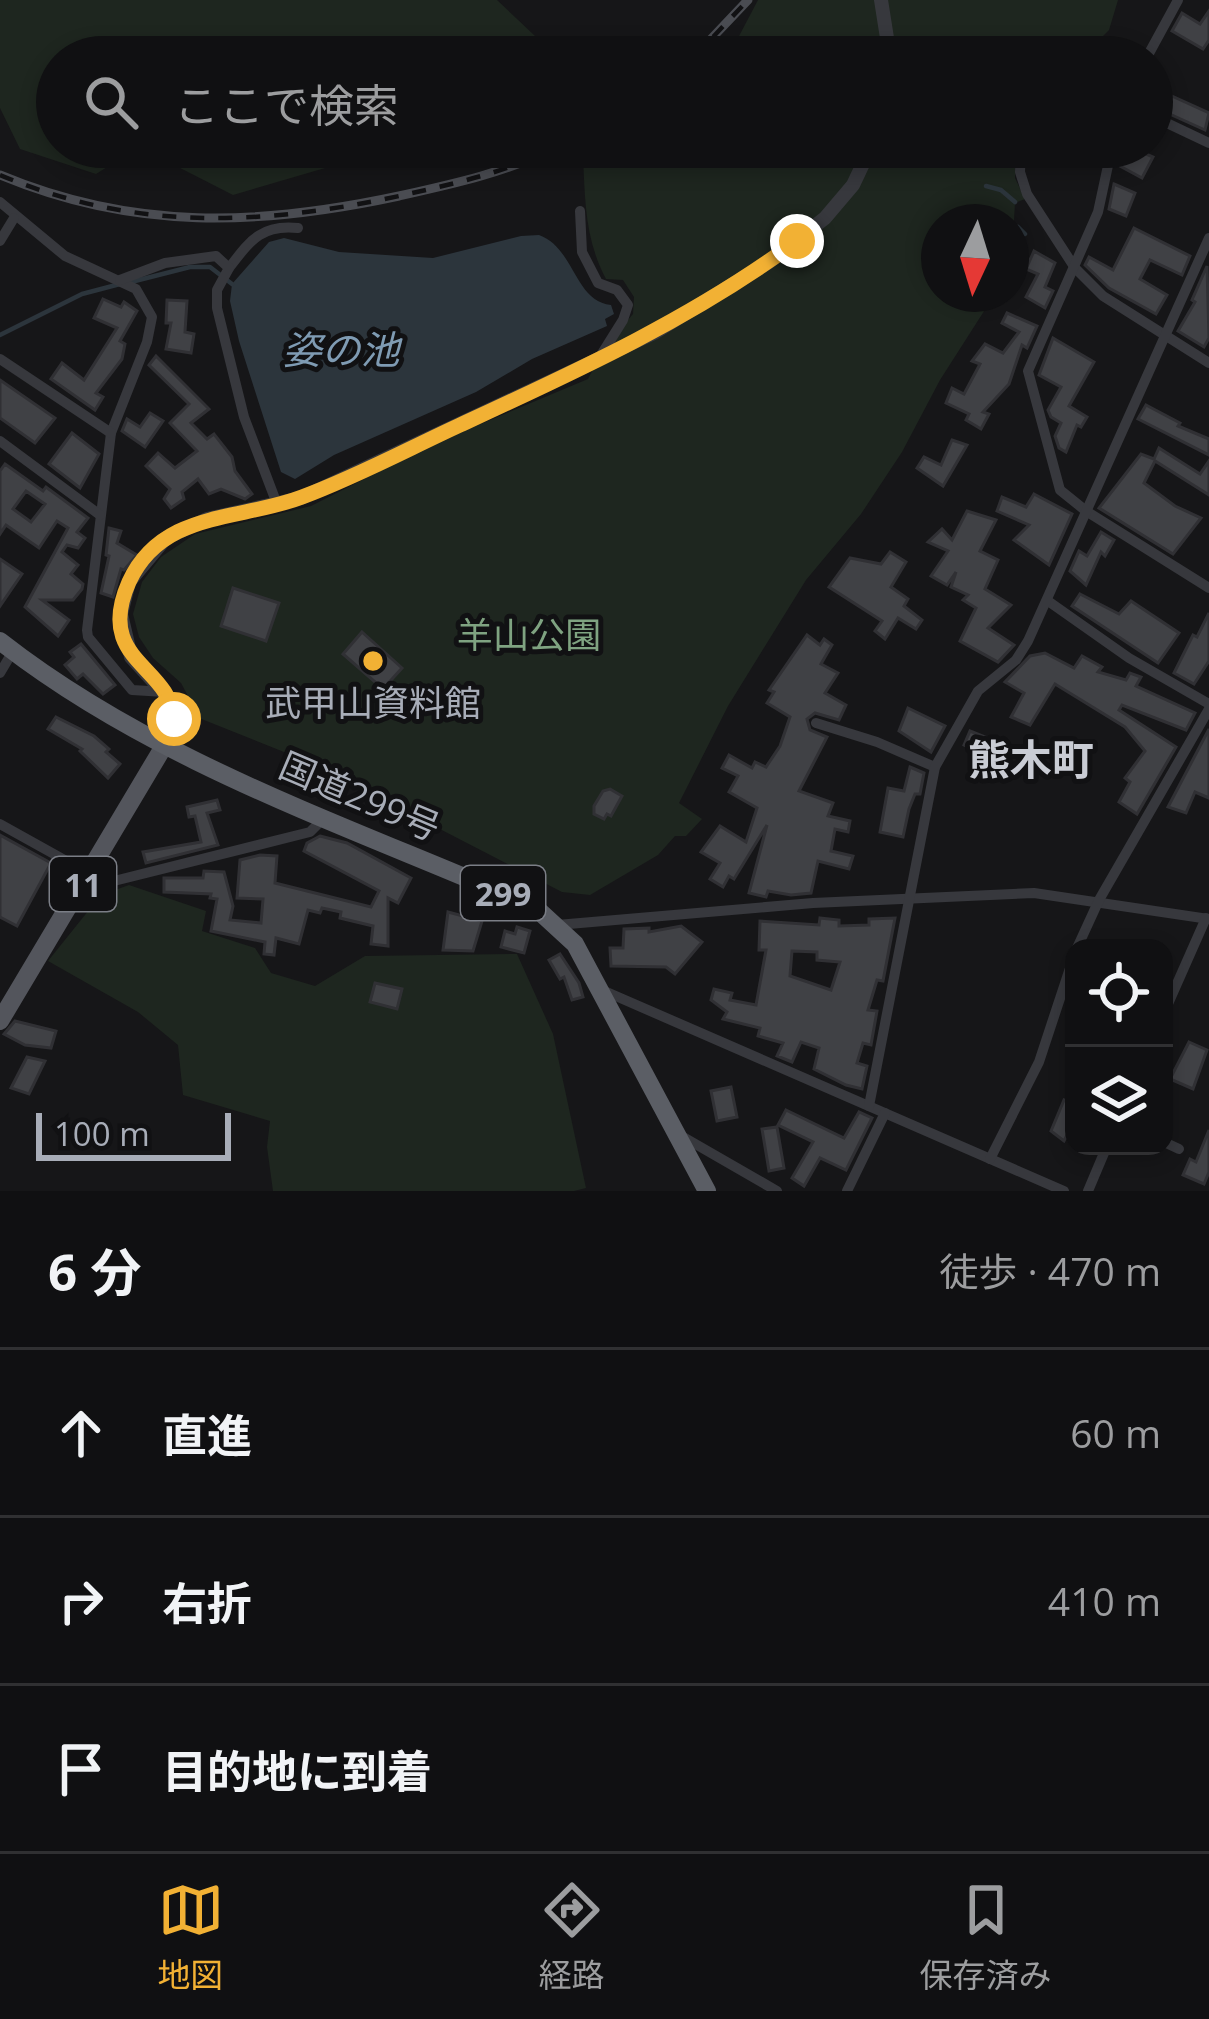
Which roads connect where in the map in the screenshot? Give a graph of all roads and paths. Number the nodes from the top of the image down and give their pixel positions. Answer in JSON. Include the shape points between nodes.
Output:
{"nodes":[{"id":1,"x":881,"y":0,"type":"edge"},
{"id":2,"x":1178,"y":0,"type":"edge"},
{"id":3,"x":887,"y":36,"type":"edge"},
{"id":4,"x":1158,"y":36,"type":"edge"},
{"id":5,"x":1173,"y":126,"type":"edge"},
{"id":6,"x":1209,"y":143,"type":"edge"},
{"id":7,"x":861,"y":168,"type":"edge"},
{"id":8,"x":1020,"y":168,"type":"edge"},
{"id":9,"x":1107,"y":168,"type":"edge"},
{"id":10,"x":0,"y":202,"type":"edge"},
{"id":11,"x":580,"y":211,"type":"dead end"},
{"id":12,"x":14,"y":218,"type":"junction"},
{"id":13,"x":298,"y":228,"type":"dead end"},
{"id":14,"x":1209,"y":238,"type":"edge"},
{"id":15,"x":0,"y":241,"type":"edge"},
{"id":16,"x":229,"y":268,"type":"junction"},
{"id":17,"x":1075,"y":268,"type":"junction"},
{"id":18,"x":120,"y":280,"type":"junction"},
{"id":19,"x":1168,"y":335,"type":"junction"},
{"id":20,"x":0,"y":359,"type":"edge"},
{"id":21,"x":596,"y":363,"type":"junction"},
{"id":22,"x":1209,"y":363,"type":"edge"},
{"id":23,"x":111,"y":433,"type":"junction"},
{"id":24,"x":0,"y":441,"type":"edge"},
{"id":25,"x":278,"y":505,"type":"junction"},
{"id":26,"x":1086,"y":512,"type":"junction"},
{"id":27,"x":100,"y":515,"type":"junction"},
{"id":28,"x":1209,"y":588,"type":"edge"},
{"id":29,"x":1048,"y":601,"type":"junction"},
{"id":30,"x":6,"y":646,"type":"edge"},
{"id":31,"x":0,"y":673,"type":"edge"},
{"id":32,"x":165,"y":692,"type":"junction"},
{"id":33,"x":1209,"y":706,"type":"edge"},
{"id":34,"x":816,"y":723,"type":"dead end"},
{"id":35,"x":164,"y":746,"type":"junction"},
{"id":36,"x":935,"y":767,"type":"junction"},
{"id":37,"x":325,"y":817,"type":"junction"},
{"id":38,"x":0,"y":824,"type":"edge"},
{"id":39,"x":89,"y":874,"type":"junction"},
{"id":40,"x":908,"y":898,"type":"junction"},
{"id":41,"x":1099,"y":900,"type":"junction"},
{"id":42,"x":1208,"y":919,"type":"edge"},
{"id":43,"x":557,"y":925,"type":"junction"},
{"id":44,"x":1081,"y":939,"type":"edge"},
{"id":45,"x":1065,"y":983,"type":"edge"},
{"id":46,"x":602,"y":990,"type":"junction"},
{"id":47,"x":1173,"y":994,"type":"edge"},
{"id":48,"x":0,"y":1021,"type":"edge"},
{"id":49,"x":869,"y":1106,"type":"junction"},
{"id":50,"x":885,"y":1113,"type":"junction"},
{"id":51,"x":676,"y":1132,"type":"junction"},
{"id":52,"x":1173,"y":1146,"type":"edge"},
{"id":53,"x":1179,"y":1149,"type":"dead end"},
{"id":54,"x":1103,"y":1155,"type":"edge"},
{"id":55,"x":990,"y":1159,"type":"junction"},
{"id":56,"x":707,"y":1191,"type":"edge"},
{"id":57,"x":777,"y":1191,"type":"edge"},
{"id":58,"x":847,"y":1191,"type":"edge"},
{"id":59,"x":1064,"y":1191,"type":"edge"},
{"id":60,"x":1088,"y":1191,"type":"edge"}],
"edges":[{"from":1,"to":3,"type":"street"},
{"from":2,"to":4,"type":"street"},
{"from":5,"to":6,"type":"street"},
{"from":7,"to":21,"type":"street","via":[[797,241]]},
{"from":8,"to":17,"type":"street"},
{"from":9,"to":17,"type":"street"},
{"from":10,"to":12,"type":"street"},
{"from":11,"to":21,"type":"street","via":[[590,268],[628,305]]},
{"from":12,"to":15,"type":"street"},
{"from":12,"to":18,"type":"street","via":[[65,256]]},
{"from":13,"to":16,"type":"street","via":[[260,231]]},
{"from":14,"to":19,"type":"street"},
{"from":16,"to":18,"type":"street","via":[[217,256]]},
{"from":16,"to":25,"type":"street","via":[[217,308],[244,417]]},
{"from":17,"to":19,"type":"street","via":[[1103,296]]},
{"from":17,"to":26,"type":"street","via":[[1028,371],[1060,490]]},
{"from":18,"to":23,"type":"street","via":[[136,289],[152,317]]},
{"from":19,"to":22,"type":"street"},
{"from":19,"to":26,"type":"street"},
{"from":20,"to":23,"type":"street"},
{"from":21,"to":25,"type":"street"},
{"from":23,"to":27,"type":"street"},
{"from":24,"to":27,"type":"street"},
{"from":25,"to":32,"type":"street","via":[[175,531],[129,582],[125,643]]},
{"from":26,"to":28,"type":"street"},
{"from":26,"to":29,"type":"street"},
{"from":27,"to":32,"type":"street","via":[[88,637],[132,691]]},
{"from":29,"to":33,"type":"street"},
{"from":29,"to":36,"type":"street","via":[[1016,660],[978,691]]},
{"from":30,"to":31,"type":"street"},
{"from":30,"to":35,"type":"highway","name":"国道299号","number":"299"},
{"from":32,"to":35,"type":"street","via":[[174,719]]},
{"from":33,"to":41,"type":"street"},
{"from":34,"to":36,"type":"street"},
{"from":35,"to":37,"type":"highway","name":"国道299号","number":"299"},
{"from":35,"to":39,"type":"main road","number":"11"},
{"from":36,"to":40,"type":"street"},
{"from":37,"to":39,"type":"street","via":[[310,832],[106,883]]},
{"from":37,"to":43,"type":"highway","name":"国道299号","number":"299"},
{"from":38,"to":39,"type":"street"},
{"from":39,"to":48,"type":"main road","number":"11"},
{"from":40,"to":41,"type":"street","via":[[1034,892]]},
{"from":40,"to":43,"type":"street"},
{"from":40,"to":49,"type":"street"},
{"from":41,"to":42,"type":"street"},
{"from":41,"to":44,"type":"street"},
{"from":42,"to":47,"type":"street"},
{"from":43,"to":46,"type":"highway","name":"国道299号","number":"299"},
{"from":45,"to":55,"type":"street","via":[[1039,1062]]},
{"from":46,"to":49,"type":"street"},
{"from":46,"to":51,"type":"highway","name":"国道299号","number":"299"},
{"from":49,"to":50,"type":"street"},
{"from":50,"to":55,"type":"street"},
{"from":50,"to":58,"type":"street"},
{"from":51,"to":56,"type":"highway","name":"国道299号","number":"299"},
{"from":51,"to":57,"type":"street"},
{"from":52,"to":53,"type":"street"},
{"from":54,"to":60,"type":"street"},
{"from":55,"to":59,"type":"street"}]}
